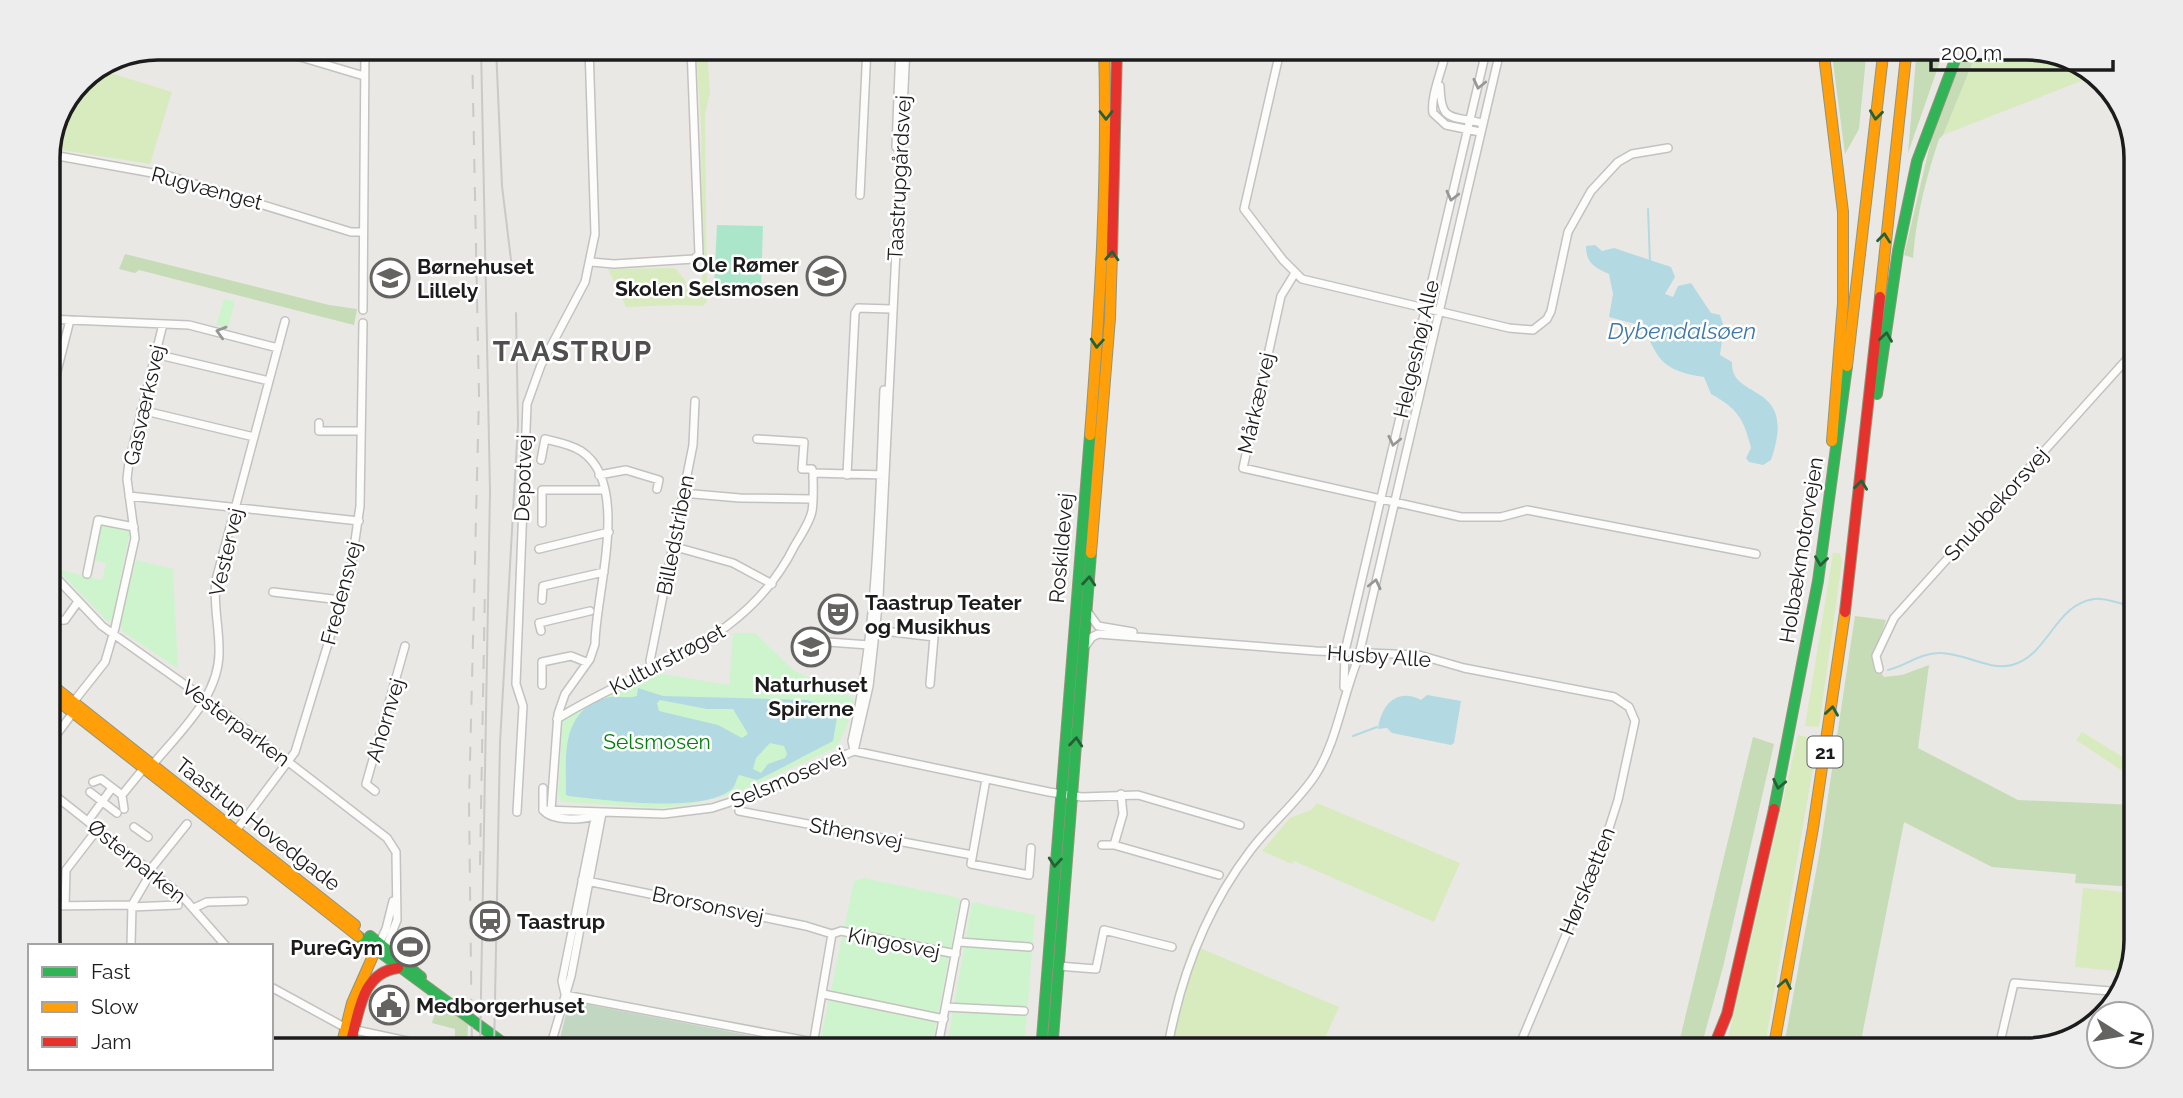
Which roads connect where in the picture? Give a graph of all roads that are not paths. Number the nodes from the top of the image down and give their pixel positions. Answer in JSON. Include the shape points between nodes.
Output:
{"nodes":[{"id":1,"x":310,"y":60,"type":"edge"},
{"id":2,"x":365,"y":60,"type":"edge"},
{"id":3,"x":590,"y":60,"type":"edge"},
{"id":4,"x":692,"y":60,"type":"edge"},
{"id":5,"x":866,"y":60,"type":"edge"},
{"id":6,"x":900,"y":60,"type":"edge"},
{"id":7,"x":905,"y":60,"type":"edge"},
{"id":8,"x":1104,"y":60,"type":"edge"},
{"id":9,"x":1117,"y":60,"type":"edge"},
{"id":10,"x":1278,"y":60,"type":"edge"},
{"id":11,"x":1444,"y":60,"type":"edge"},
{"id":12,"x":1484,"y":60,"type":"edge"},
{"id":13,"x":1498,"y":60,"type":"edge"},
{"id":14,"x":1825,"y":60,"type":"edge"},
{"id":15,"x":1882,"y":60,"type":"edge"},
{"id":16,"x":1905,"y":60,"type":"edge"},
{"id":17,"x":1955,"y":60,"type":"edge"},
{"id":18,"x":364,"y":76,"type":"junction"},
{"id":19,"x":1440,"y":81,"type":"junction"},
{"id":20,"x":1470,"y":120,"type":"junction"},
{"id":21,"x":1482,"y":122,"type":"junction"},
{"id":22,"x":1468,"y":129,"type":"junction"},
{"id":23,"x":1480,"y":131,"type":"junction"},
{"id":24,"x":1668,"y":148,"type":"dead end"},
{"id":25,"x":60,"y":156,"type":"edge"},
{"id":26,"x":860,"y":195,"type":"dead end"},
{"id":27,"x":363,"y":232,"type":"junction"},
{"id":28,"x":591,"y":262,"type":"junction"},
{"id":29,"x":1295,"y":273,"type":"junction"},
{"id":30,"x":1425,"y":307,"type":"junction"},
{"id":31,"x":890,"y":309,"type":"junction"},
{"id":32,"x":363,"y":310,"type":"dead end"},
{"id":33,"x":1438,"y":310,"type":"junction"},
{"id":34,"x":60,"y":320,"type":"edge"},
{"id":35,"x":70,"y":320,"type":"junction"},
{"id":36,"x":285,"y":321,"type":"dead end"},
{"id":37,"x":362,"y":323,"type":"dead end"},
{"id":38,"x":163,"y":324,"type":"junction"},
{"id":39,"x":278,"y":348,"type":"junction"},
{"id":40,"x":155,"y":354,"type":"junction"},
{"id":41,"x":60,"y":360,"type":"edge"},
{"id":42,"x":2123,"y":363,"type":"edge"},
{"id":43,"x":269,"y":381,"type":"junction"},
{"id":44,"x":695,"y":401,"type":"dead end"},
{"id":45,"x":141,"y":410,"type":"junction"},
{"id":46,"x":319,"y":423,"type":"dead end"},
{"id":47,"x":360,"y":432,"type":"junction"},
{"id":48,"x":254,"y":437,"type":"junction"},
{"id":49,"x":757,"y":439,"type":"dead end"},
{"id":50,"x":1865,"y":452,"type":"junction"},
{"id":51,"x":541,"y":460,"type":"dead end"},
{"id":52,"x":1834,"y":469,"type":"junction"},
{"id":53,"x":813,"y":473,"type":"junction"},
{"id":54,"x":599,"y":475,"type":"junction"},
{"id":55,"x":847,"y":475,"type":"junction"},
{"id":56,"x":883,"y":475,"type":"junction"},
{"id":57,"x":603,"y":489,"type":"junction"},
{"id":58,"x":657,"y":489,"type":"dead end"},
{"id":59,"x":682,"y":493,"type":"junction"},
{"id":60,"x":129,"y":496,"type":"junction"},
{"id":61,"x":812,"y":499,"type":"junction"},
{"id":62,"x":1381,"y":500,"type":"junction"},
{"id":63,"x":1393,"y":503,"type":"junction"},
{"id":64,"x":236,"y":507,"type":"junction"},
{"id":65,"x":359,"y":521,"type":"junction"},
{"id":66,"x":542,"y":523,"type":"dead end"},
{"id":67,"x":134,"y":527,"type":"junction"},
{"id":68,"x":609,"y":532,"type":"junction"},
{"id":69,"x":672,"y":546,"type":"junction"},
{"id":70,"x":539,"y":549,"type":"dead end"},
{"id":71,"x":1756,"y":554,"type":"dead end"},
{"id":72,"x":604,"y":572,"type":"junction"},
{"id":73,"x":87,"y":574,"type":"dead end"},
{"id":74,"x":60,"y":584,"type":"edge"},
{"id":75,"x":772,"y":584,"type":"junction"},
{"id":76,"x":273,"y":592,"type":"dead end"},
{"id":77,"x":341,"y":600,"type":"junction"},
{"id":78,"x":542,"y":600,"type":"dead end"},
{"id":79,"x":76,"y":603,"type":"junction"},
{"id":80,"x":1087,"y":610,"type":"junction"},
{"id":81,"x":590,"y":611,"type":"dead end"},
{"id":82,"x":60,"y":620,"type":"edge"},
{"id":83,"x":876,"y":630,"type":"junction"},
{"id":84,"x":541,"y":631,"type":"dead end"},
{"id":85,"x":113,"y":635,"type":"junction"},
{"id":86,"x":1165,"y":637,"type":"junction"},
{"id":87,"x":828,"y":642,"type":"dead end"},
{"id":88,"x":869,"y":645,"type":"junction"},
{"id":89,"x":405,"y":646,"type":"dead end"},
{"id":90,"x":1083,"y":649,"type":"junction"},
{"id":91,"x":1345,"y":651,"type":"junction"},
{"id":92,"x":1360,"y":651,"type":"junction"},
{"id":93,"x":586,"y":662,"type":"junction"},
{"id":94,"x":652,"y":668,"type":"junction"},
{"id":95,"x":1879,"y":669,"type":"dead end"},
{"id":96,"x":930,"y":684,"type":"dead end"},
{"id":97,"x":542,"y":685,"type":"dead end"},
{"id":98,"x":60,"y":695,"type":"edge"},
{"id":99,"x":1343,"y":695,"type":"junction"},
{"id":100,"x":205,"y":698,"type":"junction"},
{"id":101,"x":60,"y":700,"type":"edge"},
{"id":102,"x":1629,"y":707,"type":"joint"},
{"id":103,"x":73,"y":708,"type":"junction"},
{"id":104,"x":557,"y":719,"type":"junction"},
{"id":105,"x":60,"y":727,"type":"edge"},
{"id":106,"x":854,"y":751,"type":"junction"},
{"id":107,"x":289,"y":763,"type":"junction"},
{"id":108,"x":148,"y":768,"type":"junction"},
{"id":109,"x":986,"y":779,"type":"junction"},
{"id":110,"x":93,"y":782,"type":"dead end"},
{"id":111,"x":112,"y":788,"type":"junction"},
{"id":112,"x":543,"y":788,"type":"dead end"},
{"id":113,"x":375,"y":791,"type":"dead end"},
{"id":114,"x":90,"y":792,"type":"dead end"},
{"id":115,"x":1121,"y":794,"type":"junction"},
{"id":116,"x":1066,"y":795,"type":"junction"},
{"id":117,"x":122,"y":796,"type":"junction"},
{"id":118,"x":60,"y":800,"type":"edge"},
{"id":119,"x":102,"y":802,"type":"junction"},
{"id":120,"x":547,"y":810,"type":"junction"},
{"id":121,"x":738,"y":811,"type":"dead end"},
{"id":122,"x":517,"y":812,"type":"dead end"},
{"id":123,"x":602,"y":813,"type":"junction"},
{"id":124,"x":88,"y":821,"type":"junction"},
{"id":125,"x":187,"y":824,"type":"dead end"},
{"id":126,"x":1240,"y":825,"type":"dead end"},
{"id":127,"x":134,"y":827,"type":"dead end"},
{"id":128,"x":234,"y":834,"type":"junction"},
{"id":129,"x":93,"y":835,"type":"dead end"},
{"id":130,"x":148,"y":837,"type":"dead end"},
{"id":131,"x":1102,"y":845,"type":"dead end"},
{"id":132,"x":1114,"y":845,"type":"junction"},
{"id":133,"x":1031,"y":848,"type":"dead end"},
{"id":134,"x":972,"y":855,"type":"junction"},
{"id":135,"x":151,"y":870,"type":"junction"},
{"id":136,"x":1219,"y":875,"type":"dead end"},
{"id":137,"x":586,"y":881,"type":"junction"},
{"id":138,"x":244,"y":901,"type":"dead end"},
{"id":139,"x":965,"y":903,"type":"dead end"},
{"id":140,"x":178,"y":905,"type":"dead end"},
{"id":141,"x":60,"y":906,"type":"edge"},
{"id":142,"x":65,"y":906,"type":"junction"},
{"id":143,"x":132,"y":906,"type":"junction"},
{"id":144,"x":194,"y":908,"type":"junction"},
{"id":145,"x":832,"y":934,"type":"junction"},
{"id":146,"x":959,"y":942,"type":"junction"},
{"id":147,"x":131,"y":944,"type":"edge"},
{"id":148,"x":224,"y":944,"type":"edge"},
{"id":149,"x":1029,"y":947,"type":"dead end"},
{"id":150,"x":1172,"y":947,"type":"dead end"},
{"id":151,"x":381,"y":949,"type":"junction"},
{"id":152,"x":956,"y":954,"type":"junction"},
{"id":153,"x":1058,"y":967,"type":"junction"},
{"id":154,"x":398,"y":968,"type":"junction"},
{"id":155,"x":273,"y":988,"type":"edge"},
{"id":156,"x":363,"y":990,"type":"junction"},
{"id":157,"x":2109,"y":991,"type":"edge"},
{"id":158,"x":823,"y":994,"type":"junction"},
{"id":159,"x":565,"y":995,"type":"junction"},
{"id":160,"x":444,"y":997,"type":"junction"},
{"id":161,"x":946,"y":1007,"type":"junction"},
{"id":162,"x":1024,"y":1010,"type":"dead end"},
{"id":163,"x":1727,"y":1014,"type":"junction"},
{"id":164,"x":944,"y":1018,"type":"junction"},
{"id":165,"x":351,"y":1029,"type":"junction"},
{"id":166,"x":346,"y":1038,"type":"edge"},
{"id":167,"x":350,"y":1038,"type":"edge"},
{"id":168,"x":393,"y":1038,"type":"edge"},
{"id":169,"x":496,"y":1038,"type":"edge"},
{"id":170,"x":553,"y":1038,"type":"edge"},
{"id":171,"x":792,"y":1038,"type":"edge"},
{"id":172,"x":814,"y":1038,"type":"edge"},
{"id":173,"x":940,"y":1038,"type":"edge"},
{"id":174,"x":1042,"y":1038,"type":"edge"},
{"id":175,"x":1053,"y":1038,"type":"edge"},
{"id":176,"x":1170,"y":1038,"type":"edge"},
{"id":177,"x":1522,"y":1038,"type":"edge"},
{"id":178,"x":1717,"y":1038,"type":"edge"},
{"id":179,"x":1722,"y":1038,"type":"edge"},
{"id":180,"x":1775,"y":1038,"type":"edge"},
{"id":181,"x":2001,"y":1038,"type":"edge"}],
"edges":[{"from":1,"to":18,"type":"street"},
{"from":2,"to":18,"type":"street"},
{"from":3,"to":28,"type":"street","name":"Depotvej","via":[[596,200]]},
{"from":4,"to":28,"type":"street","via":[[699,254],[694,259]]},
{"from":5,"to":26,"type":"street","name":"Taastrupgårdsvej"},
{"from":6,"to":31,"type":"street","name":"Taastrupgårdsvej"},
{"from":7,"to":31,"type":"street","name":"Taastrupgårdsvej"},
{"from":8,"to":116,"type":"main road","name":"Roskildevej","one_way":true,"via":[[1099,317]]},
{"from":80,"to":9,"type":"main road","name":"Roskildevej","one_way":true,"via":[[1110,318]]},
{"from":10,"to":29,"type":"street","via":[[1244,209]]},
{"from":11,"to":19,"type":"street"},
{"from":12,"to":20,"type":"street","name":"Helgeshøj Alle","one_way":true},
{"from":13,"to":21,"type":"street","name":"Helgeshøj Alle"},
{"from":14,"to":52,"type":"main road","via":[[1843,212],[1843,303],[1832,423]]},
{"from":15,"to":52,"type":"main road","name":"Holbækmotorvejen","number":"21","one_way":true},
{"from":50,"to":16,"type":"main road","number":"21","one_way":true},
{"from":50,"to":17,"type":"main road","one_way":true,"via":[[1914,173]]},
{"from":18,"to":27,"type":"street"},
{"from":19,"to":20,"type":"street","via":[[1443,111]]},
{"from":19,"to":22,"type":"street","via":[[1432,100],[1433,113],[1446,125]]},
{"from":20,"to":21,"type":"street"},
{"from":20,"to":22,"type":"street","name":"Helgeshøj Alle"},
{"from":21,"to":23,"type":"street","name":"Helgeshøj Alle"},
{"from":22,"to":23,"type":"street"},
{"from":22,"to":30,"type":"street","name":"Helgeshøj Alle","one_way":true},
{"from":23,"to":33,"type":"street","name":"Helgeshøj Alle"},
{"from":24,"to":33,"type":"street","via":[[1632,154],[1591,191],[1568,232],[1551,311],[1541,325],[1524,330]]},
{"from":25,"to":27,"type":"street","name":"Rugvænget","via":[[169,176]]},
{"from":27,"to":32,"type":"street"},
{"from":28,"to":122,"type":"street","name":"Depotvej","via":[[527,404],[516,684],[523,706]]},
{"from":29,"to":30,"type":"street","via":[[1303,279]]},
{"from":29,"to":62,"type":"street","name":"Mårkærvej","via":[[1281,296],[1241,466]]},
{"from":30,"to":33,"type":"street"},
{"from":30,"to":62,"type":"street","name":"Helgeshøj Alle","one_way":true},
{"from":31,"to":55,"type":"street","via":[[858,308],[855,313]]},
{"from":31,"to":56,"type":"street","name":"Taastrupgårdsvej"},
{"from":33,"to":63,"type":"street","name":"Helgeshøj Alle"},
{"from":34,"to":35,"type":"street"},
{"from":35,"to":38,"type":"street"},
{"from":35,"to":41,"type":"street"},
{"from":36,"to":39,"type":"street","name":"Vestervej"},
{"from":37,"to":47,"type":"street","name":"Fredensvej"},
{"from":39,"to":38,"type":"street","one_way":true,"via":[[200,327]]},
{"from":38,"to":40,"type":"street","name":"Gasværksvej"},
{"from":39,"to":43,"type":"street","name":"Vestervej"},
{"from":40,"to":43,"type":"street"},
{"from":40,"to":45,"type":"street","name":"Gasværksvej"},
{"from":42,"to":95,"type":"street","name":"Snubbekorsvej","via":[[1894,618],[1876,656]]},
{"from":43,"to":48,"type":"street","name":"Vestervej"},
{"from":44,"to":59,"type":"street","name":"Billedstriben","via":[[693,445]]},
{"from":45,"to":48,"type":"street"},
{"from":45,"to":60,"type":"street","name":"Gasværksvej","via":[[128,462]]},
{"from":46,"to":47,"type":"street","via":[[319,431]]},
{"from":47,"to":65,"type":"street","name":"Fredensvej"},
{"from":48,"to":64,"type":"street","name":"Vestervej"},
{"from":49,"to":53,"type":"street","via":[[804,442],[802,469]]},
{"from":180,"to":50,"type":"main road","number":"21","one_way":true,"via":[[1831,719]]},
{"from":51,"to":54,"type":"street","via":[[545,439],[568,444],[588,457]]},
{"from":52,"to":163,"type":"main road","name":"Holbækmotorvejen","number":"21","one_way":true,"via":[[1791,724]]},
{"from":53,"to":55,"type":"street"},
{"from":53,"to":61,"type":"street","name":"Kulturstrøget"},
{"from":54,"to":57,"type":"street"},
{"from":54,"to":58,"type":"street","via":[[626,470],[659,480]]},
{"from":55,"to":56,"type":"street"},
{"from":56,"to":83,"type":"street","name":"Taastrupgårdsvej"},
{"from":56,"to":88,"type":"street","name":"Taastrupgårdsvej"},
{"from":57,"to":66,"type":"street","via":[[542,490]]},
{"from":57,"to":68,"type":"street"},
{"from":59,"to":61,"type":"street"},
{"from":59,"to":69,"type":"street","name":"Billedstriben"},
{"from":60,"to":64,"type":"street"},
{"from":60,"to":67,"type":"street","name":"Gasværksvej"},
{"from":61,"to":75,"type":"street","name":"Kulturstrøget","via":[[811,513]]},
{"from":62,"to":63,"type":"street","name":"Mårkærvej"},
{"from":62,"to":91,"type":"street","name":"Helgeshøj Alle"},
{"from":63,"to":71,"type":"street","via":[[1475,519],[1527,510]]},
{"from":92,"to":63,"type":"street","name":"Helgeshøj Alle","one_way":true},
{"from":64,"to":65,"type":"street"},
{"from":64,"to":100,"type":"street","name":"Vestervej","via":[[216,580],[219,660]]},
{"from":65,"to":77,"type":"street","name":"Fredensvej"},
{"from":67,"to":73,"type":"street","via":[[98,520]]},
{"from":67,"to":85,"type":"street","name":"Gasværksvej"},
{"from":68,"to":70,"type":"street"},
{"from":68,"to":72,"type":"street"},
{"from":69,"to":75,"type":"street","via":[[733,563]]},
{"from":69,"to":94,"type":"street","name":"Billedstriben"},
{"from":72,"to":78,"type":"street","via":[[543,586]]},
{"from":72,"to":93,"type":"street","via":[[595,644]]},
{"from":74,"to":79,"type":"street","name":"Vesterparken"},
{"from":75,"to":94,"type":"street","name":"Kulturstrøget","via":[[714,638]]},
{"from":76,"to":77,"type":"street"},
{"from":77,"to":107,"type":"street","name":"Fredensvej"},
{"from":79,"to":82,"type":"street"},
{"from":79,"to":85,"type":"street","name":"Vesterparken"},
{"from":80,"to":86,"type":"street","name":"Husby Alle","via":[[1098,626]]},
{"from":80,"to":90,"type":"main road","name":"Roskildevej"},
{"from":81,"to":84,"type":"street","via":[[539,623]]},
{"from":83,"to":96,"type":"street","via":[[934,637]]},
{"from":83,"to":106,"type":"street","name":"Taastrupgårdsvej","via":[[870,686]]},
{"from":85,"to":100,"type":"street","name":"Vesterparken"},
{"from":85,"to":103,"type":"street","name":"Gasværksvej","via":[[105,662]]},
{"from":86,"to":90,"type":"street","name":"Husby Alle","via":[[1098,634]]},
{"from":86,"to":91,"type":"street","name":"Husby Alle"},
{"from":87,"to":88,"type":"street"},
{"from":88,"to":106,"type":"street","name":"Taastrupgårdsvej"},
{"from":89,"to":113,"type":"street","name":"Ahornvej","via":[[366,784]]},
{"from":116,"to":90,"type":"main road","name":"Roskildevej","one_way":true},
{"from":91,"to":92,"type":"street","name":"Husby Alle"},
{"from":91,"to":99,"type":"street","name":"Helgeshøj Alle"},
{"from":92,"to":99,"type":"street","name":"Helgeshøj Alle"},
{"from":92,"to":102,"type":"street","name":"Husby Alle","via":[[1419,654],[1464,668],[1614,697]]},
{"from":93,"to":97,"type":"street","via":[[571,656],[542,662]]},
{"from":93,"to":104,"type":"street","via":[[565,694]]},
{"from":94,"to":104,"type":"street","name":"Kulturstrøget"},
{"from":98,"to":103,"type":"main road","name":"Taastrup Hovedgade"},
{"from":99,"to":176,"type":"street","via":[[1332,740],[1316,774],[1250,850],[1213,907],[1185,974]]},
{"from":100,"to":107,"type":"street","name":"Vesterparken"},
{"from":100,"to":108,"type":"street","name":"Vestervej"},
{"from":101,"to":103,"type":"main road","name":"Taastrup Hovedgade"},
{"from":102,"to":177,"type":"street","name":"Hørskætten","via":[[1635,721],[1603,847]]},
{"from":103,"to":105,"type":"street","name":"Gasværksvej"},
{"from":103,"to":108,"type":"main road","name":"Taastrup Hovedgade"},
{"from":104,"to":120,"type":"street"},
{"from":106,"to":109,"type":"street","name":"Selsmosevej"},
{"from":106,"to":123,"type":"street","name":"Selsmosevej","via":[[724,805],[664,814]]},
{"from":107,"to":128,"type":"street","name":"Fredensvej"},
{"from":107,"to":151,"type":"street","name":"Vesterparken","via":[[387,838],[396,852],[396,927]]},
{"from":108,"to":117,"type":"street","name":"Vestervej"},
{"from":108,"to":128,"type":"main road","name":"Taastrup Hovedgade"},
{"from":109,"to":116,"type":"street","name":"Selsmosevej"},
{"from":109,"to":134,"type":"street"},
{"from":110,"to":111,"type":"street","via":[[101,779]]},
{"from":111,"to":117,"type":"street"},
{"from":111,"to":119,"type":"street"},
{"from":112,"to":120,"type":"street"},
{"from":114,"to":119,"type":"street"},
{"from":115,"to":116,"type":"street","name":"Selsmosevej"},
{"from":115,"to":126,"type":"street","name":"Selsmosevej"},
{"from":115,"to":132,"type":"street","via":[[1123,814]]},
{"from":116,"to":153,"type":"main road","name":"Roskildevej"},
{"from":116,"to":174,"type":"main road","name":"Roskildevej","one_way":true},
{"from":117,"to":119,"type":"street","via":[[121,811]]},
{"from":118,"to":124,"type":"street","name":"Østerparken"},
{"from":119,"to":124,"type":"street"},
{"from":120,"to":123,"type":"street","name":"Selsmosevej"},
{"from":121,"to":134,"type":"street","name":"Sthensvej"},
{"from":123,"to":137,"type":"street","via":[[594,823]]},
{"from":124,"to":135,"type":"street","name":"Østerparken"},
{"from":125,"to":135,"type":"street"},
{"from":127,"to":130,"type":"street"},
{"from":128,"to":151,"type":"main road","name":"Taastrup Hovedgade"},
{"from":129,"to":142,"type":"street","via":[[66,872]]},
{"from":131,"to":132,"type":"street"},
{"from":132,"to":136,"type":"street"},
{"from":133,"to":134,"type":"street","name":"Sthensvej","via":[[1029,875],[971,864]]},
{"from":135,"to":143,"type":"street"},
{"from":135,"to":144,"type":"street","name":"Østerparken"},
{"from":137,"to":145,"type":"street","name":"Brorsonsvej"},
{"from":137,"to":159,"type":"street","via":[[562,981]]},
{"from":138,"to":144,"type":"street","name":"Østerparken","via":[[207,902]]},
{"from":139,"to":146,"type":"street","name":"Kingosvej"},
{"from":140,"to":143,"type":"street"},
{"from":141,"to":142,"type":"street"},
{"from":142,"to":143,"type":"street"},
{"from":143,"to":147,"type":"street"},
{"from":144,"to":148,"type":"street","name":"Østerparken"},
{"from":145,"to":152,"type":"street","name":"Kingosvej","via":[[841,931]]},
{"from":145,"to":158,"type":"street"},
{"from":146,"to":149,"type":"street","name":"Kingosvej"},
{"from":146,"to":152,"type":"street","name":"Kingosvej"},
{"from":150,"to":153,"type":"street","via":[[1104,930],[1096,969]]},
{"from":151,"to":154,"type":"main road","name":"Taastrup Hovedgade"},
{"from":151,"to":156,"type":"main road"},
{"from":151,"to":160,"type":"main road","name":"Taastrup Hovedgade"},
{"from":151,"to":165,"type":"main road","via":[[352,1003]]},
{"from":152,"to":161,"type":"street","name":"Kingosvej"},
{"from":153,"to":175,"type":"main road","name":"Roskildevej"},
{"from":154,"to":156,"type":"main road","via":[[385,970]]},
{"from":154,"to":160,"type":"main road","name":"Taastrup Hovedgade"},
{"from":155,"to":165,"type":"street"},
{"from":156,"to":165,"type":"main road"},
{"from":157,"to":181,"type":"street","via":[[2014,983]]},
{"from":158,"to":164,"type":"street"},
{"from":158,"to":172,"type":"street"},
{"from":159,"to":170,"type":"street"},
{"from":159,"to":171,"type":"street"},
{"from":160,"to":169,"type":"main road","name":"Taastrup Hovedgade"},
{"from":161,"to":162,"type":"street"},
{"from":161,"to":164,"type":"street","name":"Kingosvej"},
{"from":163,"to":178,"type":"main road","name":"Holbækmotorvejen","number":"21"},
{"from":163,"to":179,"type":"main road"},
{"from":164,"to":173,"type":"street","name":"Kingosvej"},
{"from":165,"to":166,"type":"main road"},
{"from":165,"to":167,"type":"main road"},
{"from":165,"to":168,"type":"street"}]}
